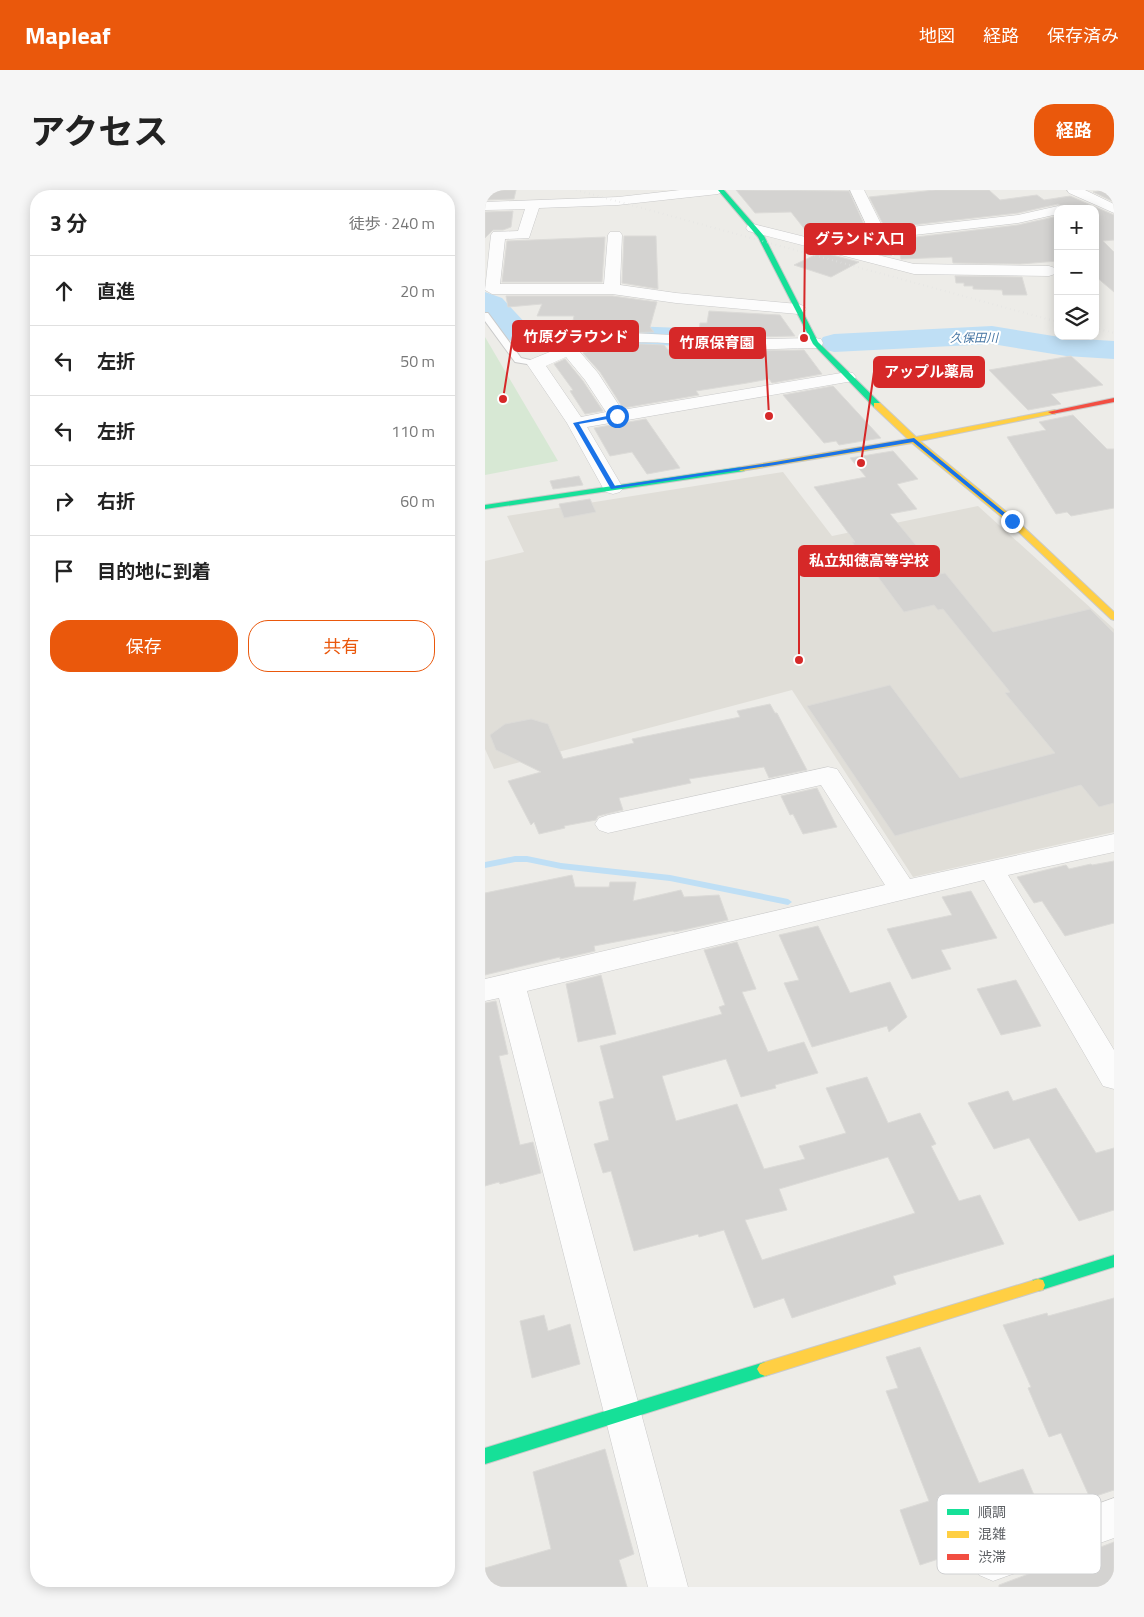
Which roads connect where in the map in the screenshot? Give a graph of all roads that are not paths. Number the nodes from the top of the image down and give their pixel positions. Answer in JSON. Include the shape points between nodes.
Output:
{"nodes":[{"id":1,"x":720,"y":190,"type":"edge"},
{"id":2,"x":857,"y":190,"type":"edge"},
{"id":3,"x":1074,"y":190,"type":"edge"},
{"id":4,"x":533,"y":205,"type":"junction"},
{"id":5,"x":1107,"y":205,"type":"edge"},
{"id":6,"x":485,"y":206,"type":"edge"},
{"id":7,"x":1054,"y":211,"type":"edge"},
{"id":8,"x":753,"y":228,"type":"junction"},
{"id":9,"x":491,"y":235,"type":"edge"},
{"id":10,"x":615,"y":235,"type":"dead end"},
{"id":11,"x":878,"y":235,"type":"junction"},
{"id":12,"x":893,"y":265,"type":"junction"},
{"id":13,"x":489,"y":270,"type":"edge"},
{"id":14,"x":1049,"y":270,"type":"dead end"},
{"id":15,"x":612,"y":289,"type":"junction"},
{"id":16,"x":798,"y":308,"type":"junction"},
{"id":17,"x":485,"y":315,"type":"edge"},
{"id":18,"x":815,"y":343,"type":"junction"},
{"id":19,"x":569,"y":350,"type":"junction"},
{"id":20,"x":536,"y":364,"type":"junction"},
{"id":21,"x":847,"y":377,"type":"junction"},
{"id":22,"x":1114,"y":400,"type":"edge"},
{"id":23,"x":617,"y":416,"type":"junction"},
{"id":24,"x":576,"y":423,"type":"junction"},
{"id":25,"x":914,"y":440,"type":"junction"},
{"id":26,"x":613,"y":488,"type":"junction"},
{"id":27,"x":485,"y":507,"type":"edge"},
{"id":28,"x":1114,"y":617,"type":"edge"},
{"id":29,"x":607,"y":824,"type":"dead end"},
{"id":30,"x":1114,"y":843,"type":"edge"},
{"id":31,"x":991,"y":868,"type":"junction"},
{"id":32,"x":903,"y":890,"type":"junction"},
{"id":33,"x":497,"y":987,"type":"edge"},
{"id":34,"x":1114,"y":1077,"type":"edge"},
{"id":35,"x":1114,"y":1261,"type":"edge"},
{"id":36,"x":624,"y":1413,"type":"junction"},
{"id":37,"x":485,"y":1456,"type":"edge"},
{"id":38,"x":1114,"y":1518,"type":"edge"},
{"id":39,"x":1101,"y":1523,"type":"edge"},
{"id":40,"x":668,"y":1587,"type":"edge"}],
"edges":[{"from":1,"to":4,"type":"street","via":[[617,201]]},
{"from":1,"to":8,"type":"street"},
{"from":2,"to":11,"type":"street"},
{"from":3,"to":5,"type":"street"},
{"from":4,"to":6,"type":"street"},
{"from":4,"to":9,"type":"street","via":[[524,235]]},
{"from":7,"to":11,"type":"street","via":[[1017,219]]},
{"from":8,"to":12,"type":"street"},
{"from":8,"to":16,"type":"street","via":[[769,249]]},
{"from":9,"to":13,"type":"street"},
{"from":10,"to":15,"type":"street"},
{"from":11,"to":12,"type":"street"},
{"from":12,"to":14,"type":"street","via":[[914,269]]},
{"from":13,"to":15,"type":"street","via":[[492,289]]},
{"from":15,"to":16,"type":"street"},
{"from":16,"to":18,"type":"street"},
{"from":17,"to":20,"type":"lane","via":[[518,360]]},
{"from":18,"to":19,"type":"street","via":[[749,344],[623,338],[579,345]]},
{"from":18,"to":21,"type":"street"},
{"from":19,"to":20,"type":"street"},
{"from":19,"to":23,"type":"street","via":[[592,377]]},
{"from":20,"to":24,"type":"street"},
{"from":21,"to":23,"type":"street"},
{"from":21,"to":25,"type":"street"},
{"from":22,"to":25,"type":"street"},
{"from":23,"to":24,"type":"street"},
{"from":24,"to":26,"type":"street"},
{"from":25,"to":26,"type":"street"},
{"from":25,"to":28,"type":"street","via":[[1012,521]]},
{"from":26,"to":27,"type":"street"},
{"from":29,"to":32,"type":"street","via":[[828,775]]},
{"from":30,"to":31,"type":"street"},
{"from":31,"to":32,"type":"street"},
{"from":31,"to":34,"type":"street"},
{"from":32,"to":33,"type":"street"},
{"from":33,"to":36,"type":"street"},
{"from":35,"to":36,"type":"street"},
{"from":36,"to":37,"type":"street"},
{"from":36,"to":40,"type":"street"},
{"from":38,"to":39,"type":"street"}]}
